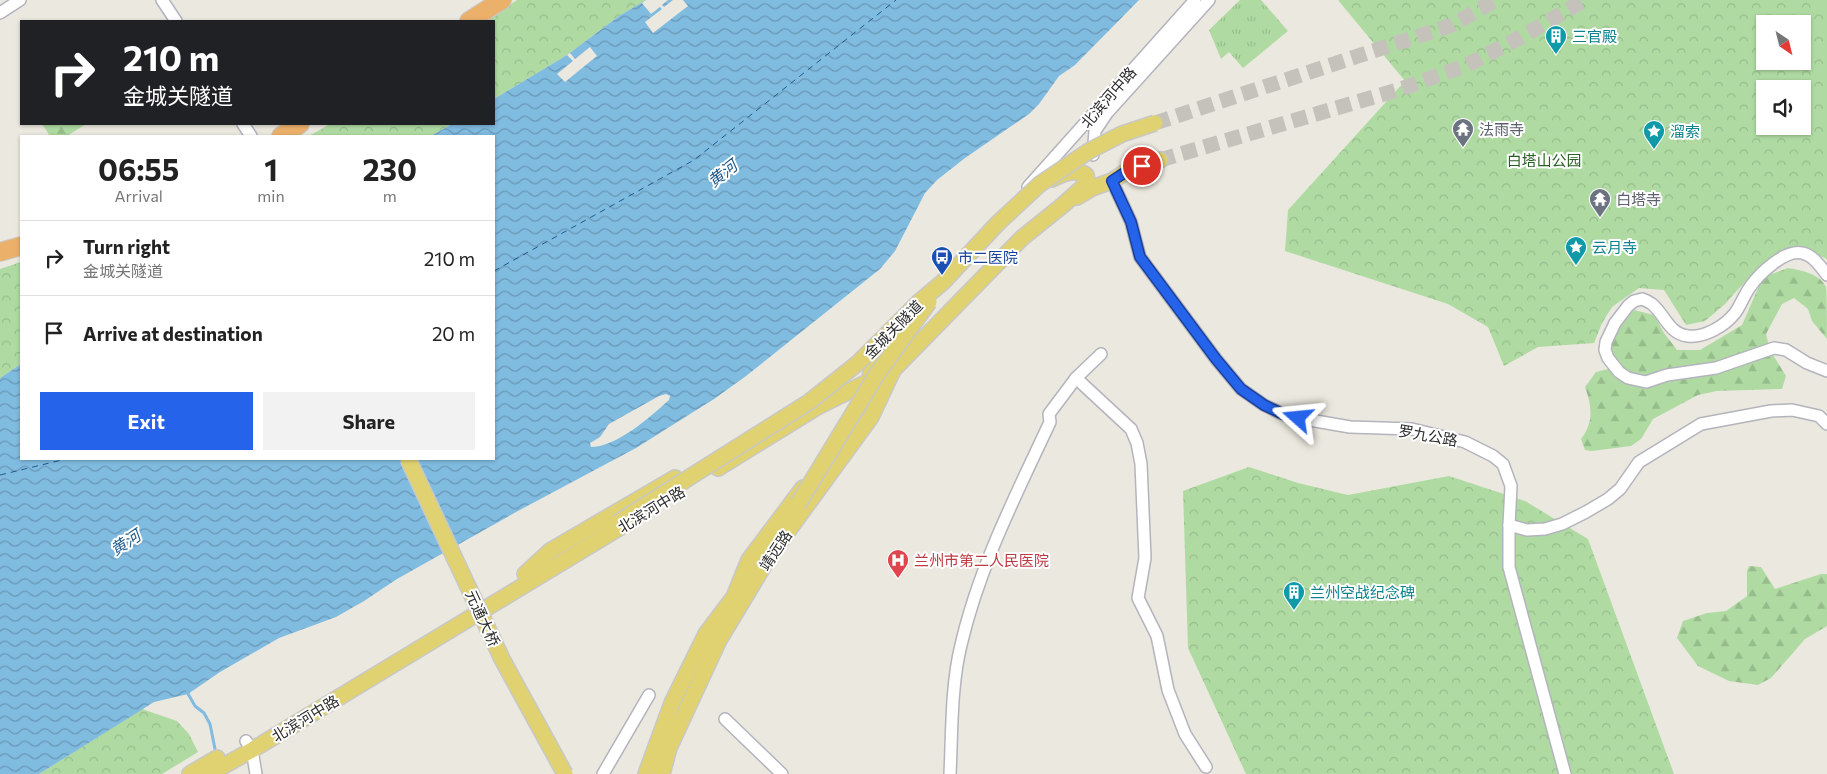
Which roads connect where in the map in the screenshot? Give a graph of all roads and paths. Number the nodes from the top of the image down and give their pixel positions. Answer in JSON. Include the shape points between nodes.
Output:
{"nodes":[{"id":1,"x":20,"y":0,"type":"edge"},
{"id":2,"x":162,"y":0,"type":"edge"},
{"id":3,"x":488,"y":0,"type":"edge"},
{"id":4,"x":502,"y":0,"type":"edge"},
{"id":5,"x":1195,"y":0,"type":"edge"},
{"id":6,"x":1210,"y":0,"type":"edge"},
{"id":7,"x":0,"y":13,"type":"edge"},
{"id":8,"x":175,"y":20,"type":"edge"},
{"id":9,"x":458,"y":20,"type":"edge"},
{"id":10,"x":472,"y":20,"type":"edge"},
{"id":11,"x":1155,"y":123,"type":"tunnel mouth"},
{"id":12,"x":298,"y":125,"type":"edge"},
{"id":13,"x":312,"y":125,"type":"edge"},
{"id":14,"x":282,"y":135,"type":"edge"},
{"id":15,"x":298,"y":135,"type":"edge"},
{"id":16,"x":1076,"y":135,"type":"junction"},
{"id":17,"x":1160,"y":160,"type":"tunnel mouth"},
{"id":18,"x":1112,"y":181,"type":"junction"},
{"id":19,"x":1021,"y":194,"type":"junction"},
{"id":20,"x":1064,"y":205,"type":"junction"},
{"id":21,"x":20,"y":246,"type":"edge"},
{"id":22,"x":0,"y":252,"type":"edge"},
{"id":23,"x":20,"y":254,"type":"edge"},
{"id":24,"x":0,"y":260,"type":"edge"},
{"id":25,"x":1827,"y":275,"type":"edge"},
{"id":26,"x":943,"y":282,"type":"junction"},
{"id":27,"x":889,"y":335,"type":"junction"},
{"id":28,"x":877,"y":347,"type":"junction"},
{"id":29,"x":1101,"y":354,"type":"dead end"},
{"id":30,"x":894,"y":369,"type":"junction"},
{"id":31,"x":1827,"y":371,"type":"edge"},
{"id":32,"x":1076,"y":378,"type":"junction"},
{"id":33,"x":869,"y":382,"type":"junction"},
{"id":34,"x":1827,"y":424,"type":"edge"},
{"id":35,"x":408,"y":460,"type":"edge"},
{"id":36,"x":1509,"y":525,"type":"junction"},
{"id":37,"x":525,"y":574,"type":"junction"},
{"id":38,"x":734,"y":597,"type":"junction"},
{"id":39,"x":649,"y":696,"type":"dead end"},
{"id":40,"x":725,"y":719,"type":"dead end"},
{"id":41,"x":249,"y":746,"type":"junction"},
{"id":42,"x":1206,"y":767,"type":"dead end"},
{"id":43,"x":208,"y":771,"type":"edge"},
{"id":44,"x":190,"y":774,"type":"edge"},
{"id":45,"x":256,"y":774,"type":"edge"},
{"id":46,"x":565,"y":774,"type":"edge"},
{"id":47,"x":603,"y":774,"type":"edge"},
{"id":48,"x":646,"y":774,"type":"edge"},
{"id":49,"x":662,"y":774,"type":"edge"},
{"id":50,"x":782,"y":774,"type":"edge"},
{"id":51,"x":950,"y":774,"type":"edge"},
{"id":52,"x":1565,"y":774,"type":"edge"}],
"edges":[{"from":1,"to":7,"type":"street"},
{"from":2,"to":8,"type":"street"},
{"from":3,"to":9,"type":"highway"},
{"from":4,"to":10,"type":"highway"},
{"from":5,"to":16,"type":"street","name":"北滨河中路"},
{"from":6,"to":16,"type":"street","name":"北滨河中路","via":[[1107,114],[1095,131],[1092,157]]},
{"from":11,"to":26,"type":"main road","name":"金城关隧道","bridge":true,"via":[[1122,134],[1089,151],[1040,184]]},
{"from":12,"to":14,"type":"highway"},
{"from":13,"to":15,"type":"highway"},
{"from":16,"to":19,"type":"street","name":"北滨河中路"},
{"from":17,"to":18,"type":"main road","via":[[1127,171]]},
{"from":18,"to":20,"type":"main road","via":[[1092,188]]},
{"from":18,"to":36,"type":"street","name":"罗九公路","via":[[1131,222],[1140,257],[1241,389],[1287,416],[1350,427],[1412,429],[1465,442],[1493,456],[1503,464],[1511,486]]},
{"from":19,"to":20,"type":"main road","via":[[1061,175],[1076,171],[1086,175],[1082,188]]},
{"from":19,"to":27,"type":"main road","via":[[937,288]]},
{"from":20,"to":30,"type":"main road","name":"北滨河中路","via":[[1022,238]]},
{"from":21,"to":22,"type":"highway"},
{"from":23,"to":24,"type":"highway"},
{"from":25,"to":31,"type":"street","via":[[1816,261],[1803,253],[1792,253],[1762,272],[1734,314],[1713,331],[1697,336],[1686,336],[1673,330],[1651,304],[1642,299],[1634,301],[1615,323],[1605,350],[1619,372],[1628,378],[1646,382],[1667,375],[1716,368],[1774,348],[1786,350]]},
{"from":26,"to":37,"type":"main road","name":"金城关隧道","bridge":true,"via":[[858,363],[809,402],[617,523]]},
{"from":26,"to":38,"type":"main road","bridge":true,"via":[[877,374],[798,504]]},
{"from":27,"to":28,"type":"main road"},
{"from":27,"to":30,"type":"main road"},
{"from":28,"to":33,"type":"main road","name":"靖远路"},
{"from":28,"to":37,"type":"main road","via":[[810,400],[550,551]]},
{"from":29,"to":32,"type":"street"},
{"from":30,"to":33,"type":"main road","name":"北滨河中路"},
{"from":30,"to":49,"type":"main road","name":"靖远路","via":[[871,417],[769,557],[719,640],[669,748]]},
{"from":32,"to":42,"type":"street","via":[[1131,429],[1137,443],[1142,464],[1145,558],[1138,598],[1157,636],[1168,690],[1185,734]]},
{"from":32,"to":51,"type":"street","via":[[1049,414],[1050,422],[978,582],[960,647]]},
{"from":33,"to":38,"type":"main road","name":"靖远路","via":[[828,454],[749,560]]},
{"from":33,"to":41,"type":"main road","name":"北滨河中路","via":[[817,407]]},
{"from":34,"to":36,"type":"street","via":[[1819,416],[1792,410],[1701,424],[1639,462],[1620,488],[1586,512],[1545,529],[1527,530]]},
{"from":35,"to":46,"type":"main road","name":"元通大桥","bridge":true,"via":[[502,659]]},
{"from":36,"to":52,"type":"street","name":"罗九公路","via":[[1509,567]]},
{"from":37,"to":41,"type":"main road","name":"北滨河中路"},
{"from":38,"to":48,"type":"main road","name":"靖远路","via":[[702,642],[672,703]]},
{"from":39,"to":47,"type":"street"},
{"from":40,"to":50,"type":"street"},
{"from":41,"to":43,"type":"main road","name":"北滨河中路"},
{"from":41,"to":45,"type":"street"},
{"from":43,"to":44,"type":"main road","name":"北滨河中路"}]}
